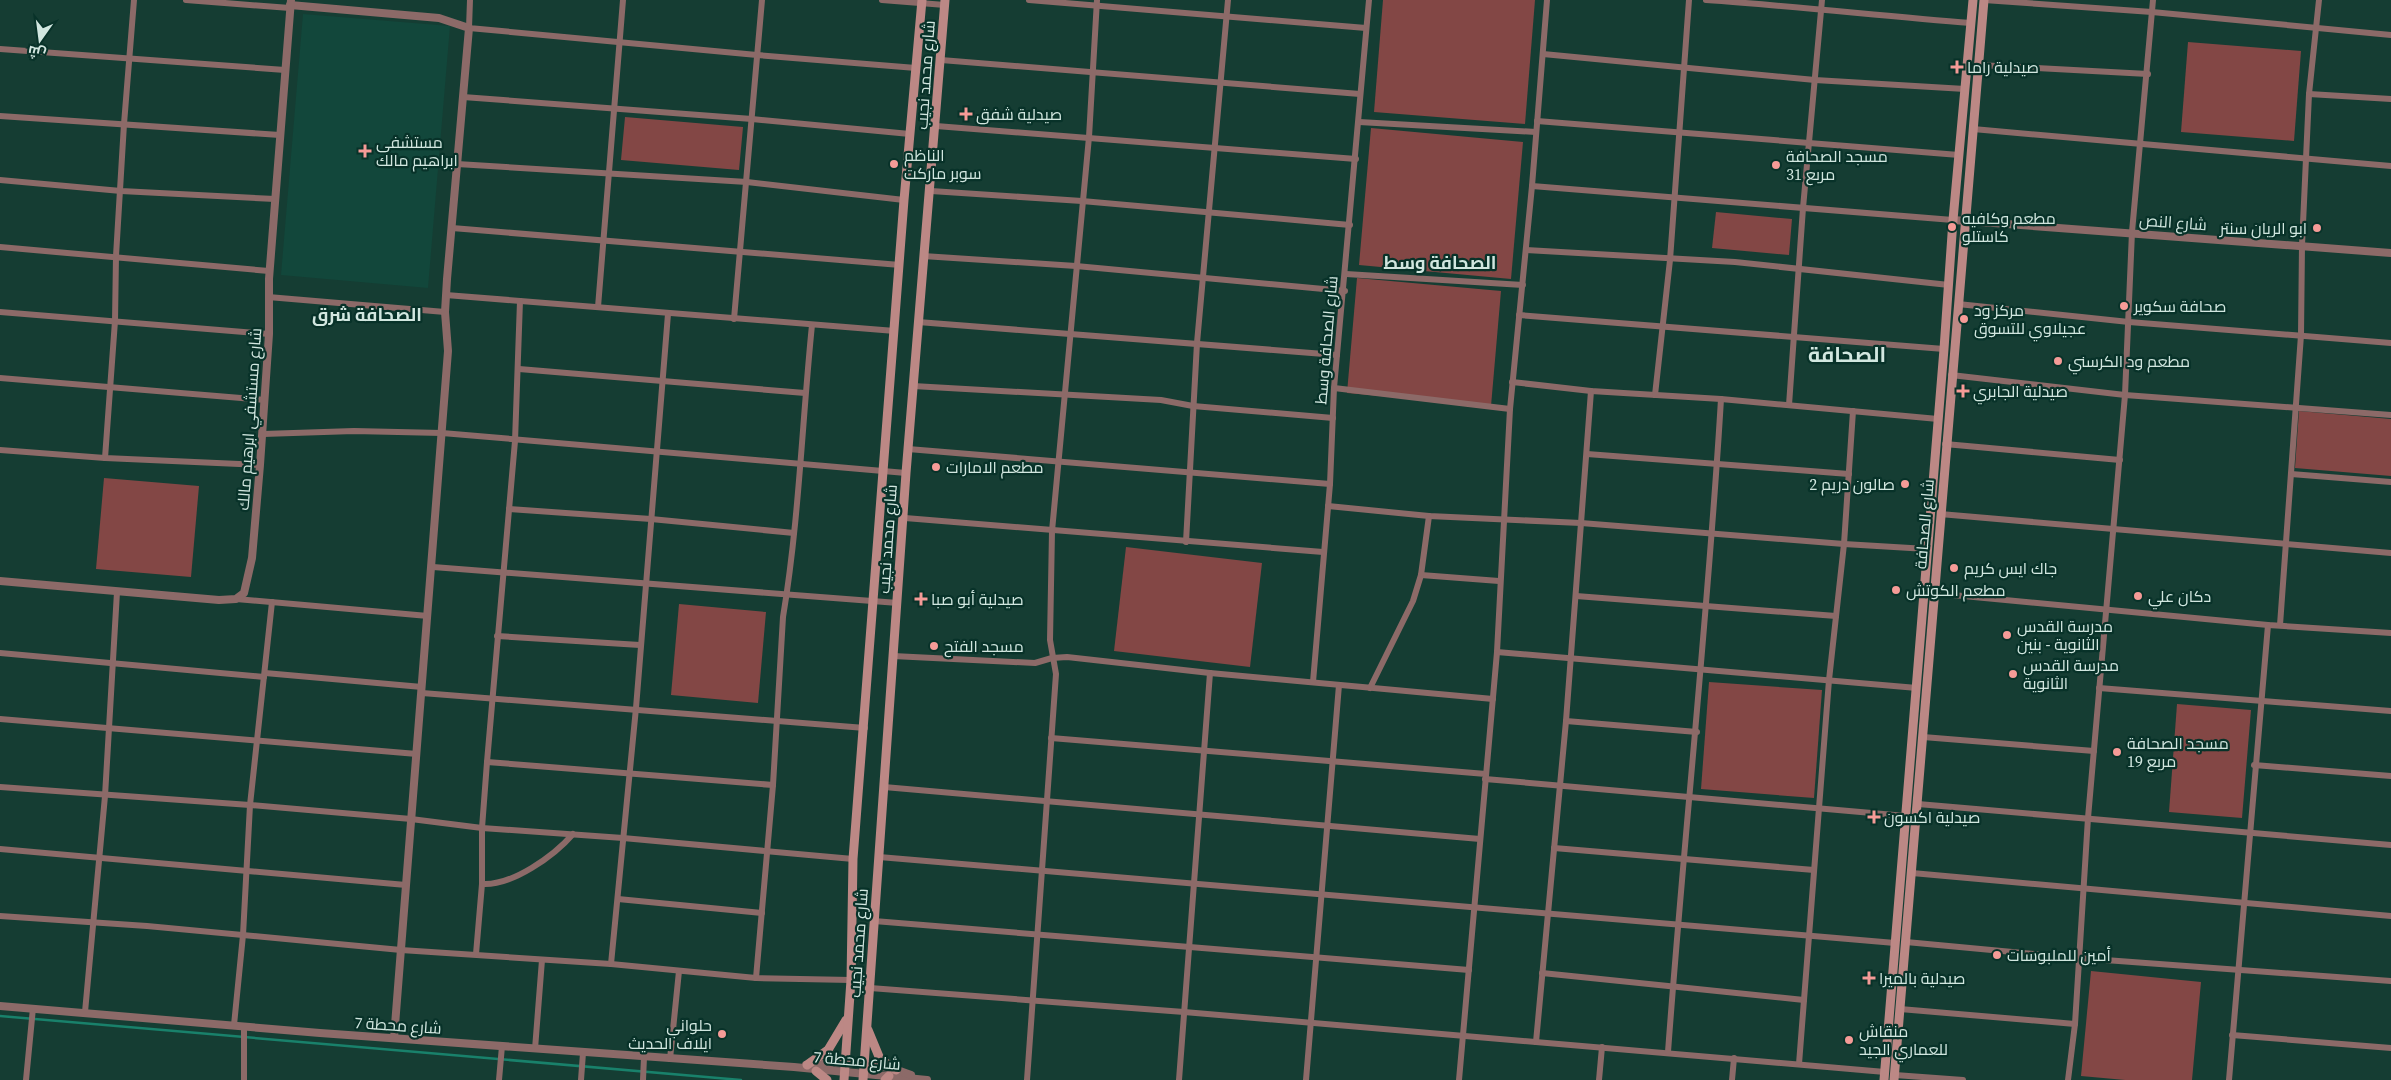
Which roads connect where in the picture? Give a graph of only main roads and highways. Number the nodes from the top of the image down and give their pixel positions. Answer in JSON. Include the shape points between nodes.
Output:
{"nodes":[{"id":1,"x":1973,"y":0,"type":"edge"},
{"id":2,"x":1984,"y":0,"type":"edge"},
{"id":3,"x":922,"y":2,"type":"edge"},
{"id":4,"x":945,"y":3,"type":"edge"},
{"id":5,"x":1929,"y":593,"type":"junction"},
{"id":6,"x":849,"y":1013,"type":"junction"},
{"id":7,"x":867,"y":1026,"type":"junction"},
{"id":8,"x":807,"y":1065,"type":"road end"},
{"id":9,"x":816,"y":1071,"type":"road end"},
{"id":10,"x":845,"y":1073,"type":"edge"},
{"id":11,"x":864,"y":1074,"type":"edge"},
{"id":12,"x":890,"y":1075,"type":"edge"},
{"id":13,"x":1884,"y":1076,"type":"edge"},
{"id":14,"x":1894,"y":1077,"type":"edge"},
{"id":15,"x":826,"y":1080,"type":"edge"}],
"edges":[{"from":1,"to":5,"type":"main road","name":"شارع الصحافة","via":[[1927,549]]},
{"from":2,"to":5,"type":"main road","name":"شارع الصحافة","via":[[1940,514]]},
{"from":3,"to":6,"type":"main road","name":"شارع محمد نجيب","via":[[853,859]]},
{"from":4,"to":7,"type":"main road","name":"شارع محمد نجيب","via":[[906,473]]},
{"from":5,"to":13,"type":"main road","name":"شارع الصحافة","via":[[1917,688]]},
{"from":5,"to":14,"type":"main road","name":"شارع الصحافة","via":[[1923,737]]},
{"from":6,"to":8,"type":"main road","via":[[828,1050]]},
{"from":6,"to":10,"type":"main road","name":"شارع محمد نجيب"},
{"from":7,"to":11,"type":"main road","name":"شارع محمد نجيب"},
{"from":7,"to":12,"type":"main road"},
{"from":9,"to":15,"type":"main road"}]}
